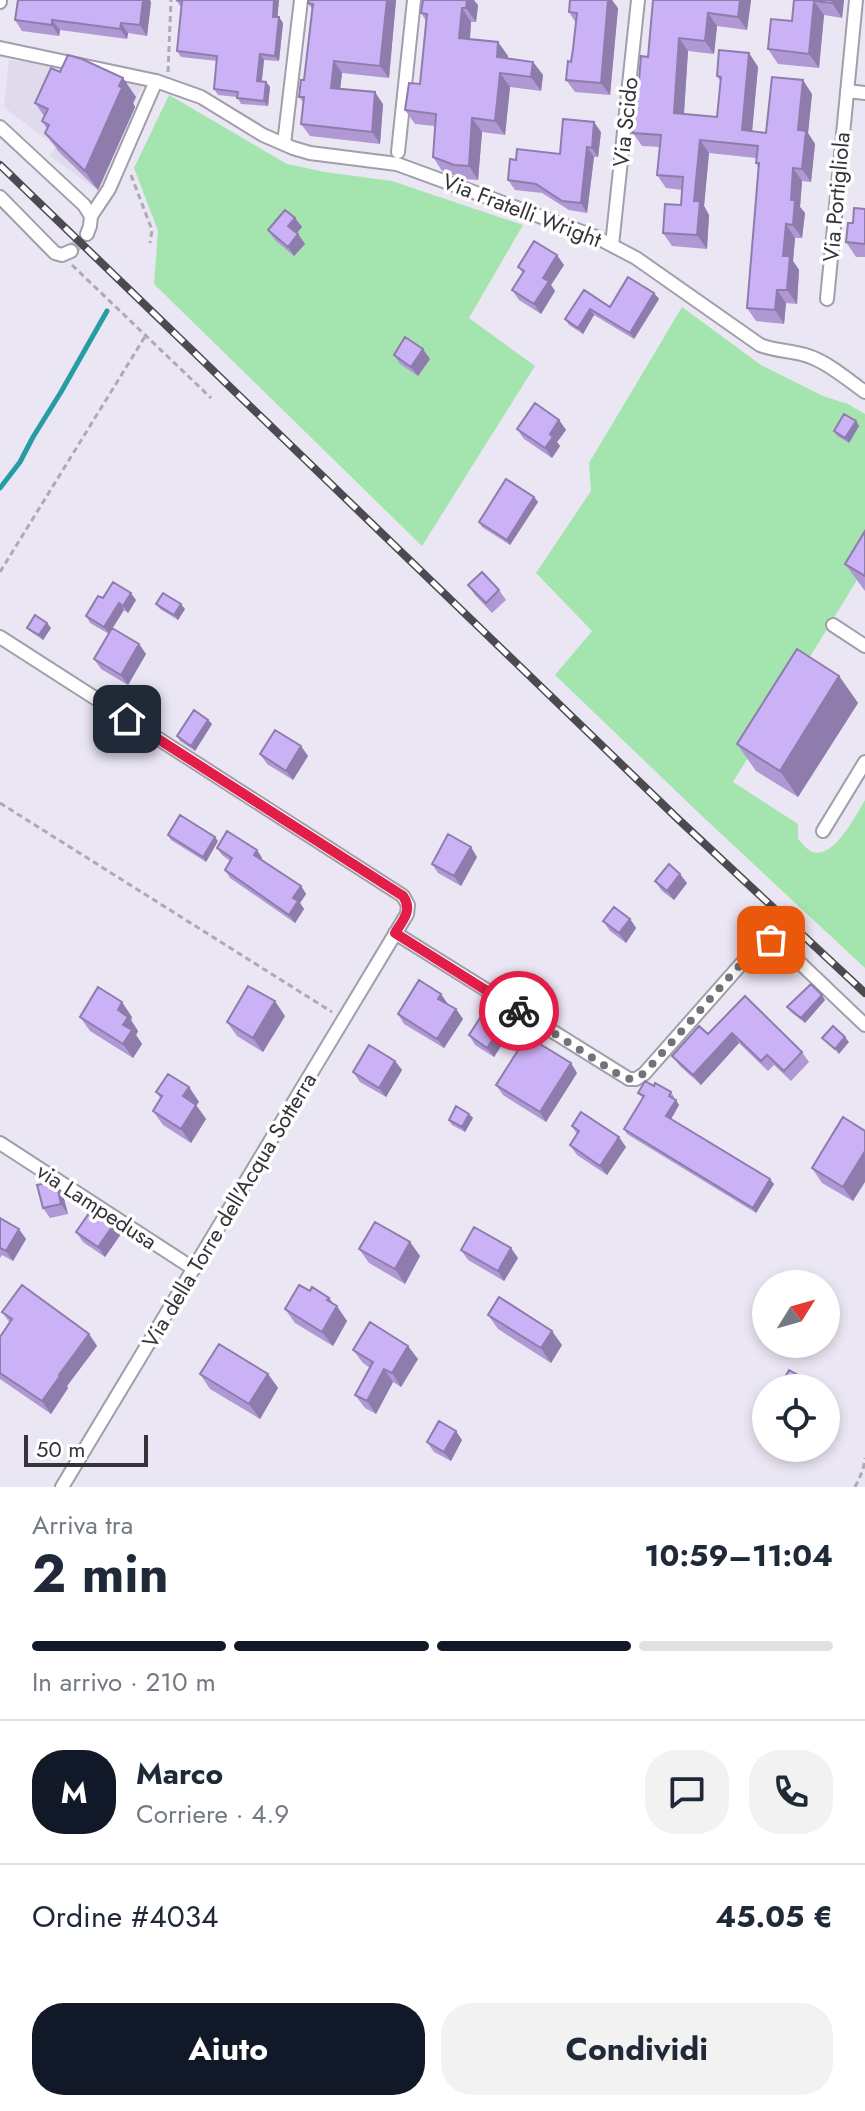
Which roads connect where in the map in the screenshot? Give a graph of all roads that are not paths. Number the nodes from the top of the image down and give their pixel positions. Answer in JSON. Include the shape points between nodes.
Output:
{"nodes":[{"id":1,"x":301,"y":0,"type":"edge"},
{"id":2,"x":414,"y":0,"type":"edge"},
{"id":3,"x":638,"y":0,"type":"edge"},
{"id":4,"x":856,"y":0,"type":"edge"},
{"id":5,"x":0,"y":48,"type":"edge"},
{"id":6,"x":161,"y":83,"type":"junction"},
{"id":7,"x":847,"y":91,"type":"junction"},
{"id":8,"x":865,"y":93,"type":"edge"},
{"id":9,"x":0,"y":127,"type":"edge"},
{"id":10,"x":284,"y":144,"type":"junction"},
{"id":11,"x":398,"y":152,"type":"dead end"},
{"id":12,"x":0,"y":197,"type":"edge"},
{"id":13,"x":91,"y":216,"type":"junction"},
{"id":14,"x":87,"y":234,"type":"tunnel mouth"},
{"id":15,"x":612,"y":245,"type":"junction"},
{"id":16,"x":68,"y":253,"type":"road end"},
{"id":17,"x":827,"y":299,"type":"dead end"},
{"id":18,"x":865,"y":392,"type":"edge"},
{"id":19,"x":833,"y":625,"type":"dead end"},
{"id":20,"x":0,"y":637,"type":"edge"},
{"id":21,"x":865,"y":646,"type":"edge"},
{"id":22,"x":865,"y":762,"type":"edge"},
{"id":23,"x":823,"y":831,"type":"dead end"},
{"id":24,"x":395,"y":933,"type":"junction"},
{"id":25,"x":865,"y":1025,"type":"edge"},
{"id":26,"x":0,"y":1143,"type":"edge"},
{"id":27,"x":194,"y":1269,"type":"junction"},
{"id":28,"x":62,"y":1487,"type":"edge"}],
"edges":[{"from":1,"to":10,"type":"street"},
{"from":2,"to":11,"type":"street"},
{"from":3,"to":15,"type":"street","name":"Via Scido"},
{"from":4,"to":7,"type":"street","name":"Via Portigliola"},
{"from":5,"to":6,"type":"street","name":"Via Fratelli Wright"},
{"from":6,"to":10,"type":"street","name":"Via Fratelli Wright","via":[[201,97]]},
{"from":6,"to":13,"type":"street"},
{"from":7,"to":8,"type":"street"},
{"from":7,"to":17,"type":"street","name":"Via Portigliola"},
{"from":9,"to":13,"type":"street"},
{"from":10,"to":15,"type":"street","name":"Via Fratelli Wright","via":[[310,153],[397,164]]},
{"from":12,"to":16,"type":"street","via":[[55,253]]},
{"from":13,"to":14,"type":"street"},
{"from":15,"to":18,"type":"street","name":"Via Fratelli Wright","via":[[756,343],[819,360]]},
{"from":19,"to":21,"type":"street"},
{"from":20,"to":24,"type":"street","name":"Via della Torre dell'Acqua Sotterra","via":[[403,896],[408,909]]},
{"from":22,"to":23,"type":"street"},
{"from":24,"to":25,"type":"street","via":[[629,1079],[644,1074],[766,941],[779,943]]},
{"from":24,"to":27,"type":"street","name":"Via della Torre dell'Acqua Sotterra"},
{"from":26,"to":27,"type":"street","name":"via Lampedusa"},
{"from":27,"to":28,"type":"street","name":"Via della Torre dell'Acqua Sotterra"}]}
